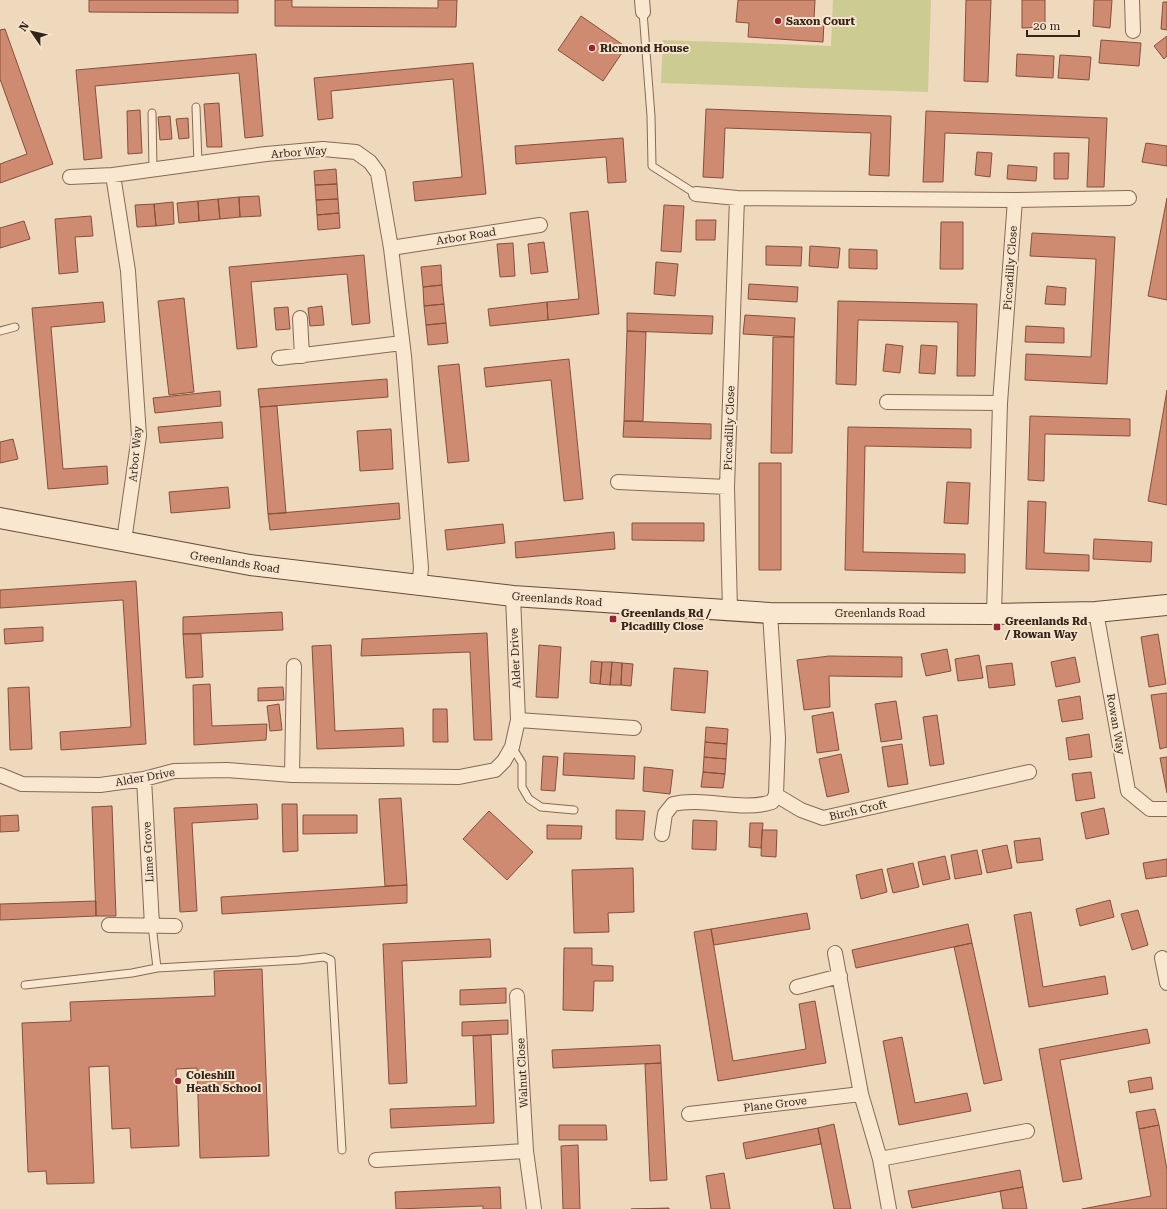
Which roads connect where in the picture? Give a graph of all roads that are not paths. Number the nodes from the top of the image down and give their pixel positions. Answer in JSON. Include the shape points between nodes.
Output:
{"nodes":[{"id":1,"x":1132,"y":0,"type":"edge"},
{"id":2,"x":643,"y":6,"type":"edge"},
{"id":3,"x":1133,"y":31,"type":"dead end"},
{"id":4,"x":196,"y":107,"type":"dead end"},
{"id":5,"x":152,"y":113,"type":"dead end"},
{"id":6,"x":198,"y":164,"type":"junction"},
{"id":7,"x":153,"y":169,"type":"junction"},
{"id":8,"x":113,"y":175,"type":"junction"},
{"id":9,"x":70,"y":177,"type":"dead end"},
{"id":10,"x":696,"y":194,"type":"joint"},
{"id":11,"x":737,"y":198,"type":"junction"},
{"id":12,"x":1129,"y":198,"type":"dead end"},
{"id":13,"x":1015,"y":200,"type":"junction"},
{"id":14,"x":540,"y":225,"type":"dead end"},
{"id":15,"x":391,"y":248,"type":"junction"},
{"id":16,"x":300,"y":318,"type":"dead end"},
{"id":17,"x":15,"y":327,"type":"dead end"},
{"id":18,"x":0,"y":331,"type":"edge"},
{"id":19,"x":402,"y":343,"type":"junction"},
{"id":20,"x":302,"y":356,"type":"junction"},
{"id":21,"x":279,"y":358,"type":"dead end"},
{"id":22,"x":887,"y":402,"type":"dead end"},
{"id":23,"x":1000,"y":403,"type":"junction"},
{"id":24,"x":618,"y":482,"type":"dead end"},
{"id":25,"x":726,"y":487,"type":"junction"},
{"id":26,"x":0,"y":518,"type":"edge"},
{"id":27,"x":124,"y":541,"type":"junction"},
{"id":28,"x":418,"y":586,"type":"junction"},
{"id":29,"x":513,"y":596,"type":"junction"},
{"id":30,"x":1167,"y":605,"type":"edge"},
{"id":31,"x":730,"y":611,"type":"junction"},
{"id":32,"x":1096,"y":612,"type":"junction"},
{"id":33,"x":770,"y":613,"type":"junction"},
{"id":34,"x":994,"y":614,"type":"junction"},
{"id":35,"x":294,"y":666,"type":"dead end"},
{"id":36,"x":518,"y":720,"type":"junction"},
{"id":37,"x":634,"y":728,"type":"dead end"},
{"id":38,"x":512,"y":747,"type":"junction"},
{"id":39,"x":1029,"y":772,"type":"dead end"},
{"id":40,"x":0,"y":775,"type":"edge"},
{"id":41,"x":292,"y":775,"type":"junction"},
{"id":42,"x":144,"y":779,"type":"junction"},
{"id":43,"x":776,"y":795,"type":"junction"},
{"id":44,"x":1167,"y":809,"type":"edge"},
{"id":45,"x":574,"y":810,"type":"dead end"},
{"id":46,"x":662,"y":834,"type":"dead end"},
{"id":47,"x":109,"y":925,"type":"dead end"},
{"id":48,"x":152,"y":925,"type":"junction"},
{"id":49,"x":176,"y":926,"type":"dead end"},
{"id":50,"x":835,"y":953,"type":"dead end"},
{"id":51,"x":1162,"y":958,"type":"dead end"},
{"id":52,"x":157,"y":968,"type":"junction"},
{"id":53,"x":840,"y":976,"type":"junction"},
{"id":54,"x":1167,"y":983,"type":"edge"},
{"id":55,"x":25,"y":985,"type":"dead end"},
{"id":56,"x":798,"y":987,"type":"dead end"},
{"id":57,"x":517,"y":996,"type":"dead end"},
{"id":58,"x":861,"y":1094,"type":"junction"},
{"id":59,"x":689,"y":1114,"type":"dead end"},
{"id":60,"x":1027,"y":1131,"type":"dead end"},
{"id":61,"x":342,"y":1150,"type":"dead end"},
{"id":62,"x":526,"y":1151,"type":"junction"},
{"id":63,"x":880,"y":1159,"type":"junction"},
{"id":64,"x":376,"y":1160,"type":"dead end"},
{"id":65,"x":534,"y":1209,"type":"edge"},
{"id":66,"x":889,"y":1209,"type":"edge"}],
"edges":[{"from":1,"to":3,"type":"street"},
{"from":2,"to":10,"type":"lane","via":[[652,166]]},
{"from":4,"to":6,"type":"lane"},
{"from":5,"to":7,"type":"lane"},
{"from":6,"to":7,"type":"street","name":"Arbor Way"},
{"from":6,"to":15,"type":"street","name":"Arbor Way","via":[[323,149],[356,152],[370,162],[378,173]]},
{"from":7,"to":8,"type":"street","name":"Arbor Way"},
{"from":8,"to":9,"type":"street","name":"Arbor Way"},
{"from":8,"to":27,"type":"street","name":"Arbor Way","via":[[128,271],[139,436]]},
{"from":10,"to":11,"type":"street"},
{"from":11,"to":13,"type":"street"},
{"from":11,"to":25,"type":"street","name":"Piccadilly Close"},
{"from":12,"to":13,"type":"street"},
{"from":13,"to":23,"type":"street","name":"Piccadilly Close"},
{"from":14,"to":15,"type":"street","name":"Arbor Road"},
{"from":15,"to":19,"type":"street","name":"Arbor Way"},
{"from":16,"to":20,"type":"street"},
{"from":17,"to":18,"type":"lane"},
{"from":19,"to":20,"type":"street"},
{"from":19,"to":28,"type":"street","name":"Arbor Way","via":[[421,568]]},
{"from":20,"to":21,"type":"street"},
{"from":22,"to":23,"type":"street"},
{"from":23,"to":34,"type":"street","name":"Piccadilly Close"},
{"from":24,"to":25,"type":"street"},
{"from":25,"to":31,"type":"street","name":"Piccadilly Close"},
{"from":26,"to":27,"type":"street","name":"Greenlands Road"},
{"from":27,"to":28,"type":"street","name":"Greenlands Road","via":[[250,565]]},
{"from":28,"to":29,"type":"street","name":"Greenlands Road"},
{"from":29,"to":31,"type":"street","name":"Greenlands Road"},
{"from":29,"to":36,"type":"street","name":"Alder Drive"},
{"from":30,"to":32,"type":"street","name":"Greenlands Road"},
{"from":31,"to":33,"type":"street","name":"Greenlands Road"},
{"from":32,"to":34,"type":"street","name":"Greenlands Road"},
{"from":32,"to":44,"type":"street","name":"Rowan Way","via":[[1128,792],[1150,809]]},
{"from":33,"to":34,"type":"street","name":"Greenlands Road"},
{"from":33,"to":43,"type":"street","via":[[778,738]]},
{"from":35,"to":41,"type":"street"},
{"from":36,"to":37,"type":"street"},
{"from":36,"to":38,"type":"street","name":"Alder Drive"},
{"from":38,"to":41,"type":"street","name":"Alder Drive","via":[[495,770],[459,777]]},
{"from":38,"to":45,"type":"lane","via":[[522,763],[522,787],[529,799],[541,807]]},
{"from":39,"to":43,"type":"street","name":"Birch Croft","via":[[823,818],[801,810]]},
{"from":40,"to":42,"type":"street","name":"Alder Drive","via":[[22,784],[100,785]]},
{"from":41,"to":42,"type":"street","name":"Alder Drive","via":[[227,770],[174,771]]},
{"from":42,"to":48,"type":"street","name":"Lime Grove"},
{"from":43,"to":46,"type":"street","via":[[772,802],[763,805],[687,801],[673,804],[665,814]]},
{"from":47,"to":48,"type":"street"},
{"from":48,"to":49,"type":"street"},
{"from":48,"to":52,"type":"lane"},
{"from":50,"to":53,"type":"street"},
{"from":51,"to":54,"type":"street"},
{"from":52,"to":55,"type":"lane"},
{"from":52,"to":61,"type":"lane","via":[[324,957],[332,960]]},
{"from":53,"to":56,"type":"street"},
{"from":53,"to":58,"type":"street"},
{"from":57,"to":62,"type":"street","name":"Walnut Close"},
{"from":58,"to":59,"type":"street","name":"Plane Grove"},
{"from":58,"to":63,"type":"street"},
{"from":60,"to":63,"type":"street"},
{"from":62,"to":64,"type":"street"},
{"from":62,"to":65,"type":"street","name":"Walnut Close"},
{"from":63,"to":66,"type":"street"}]}
